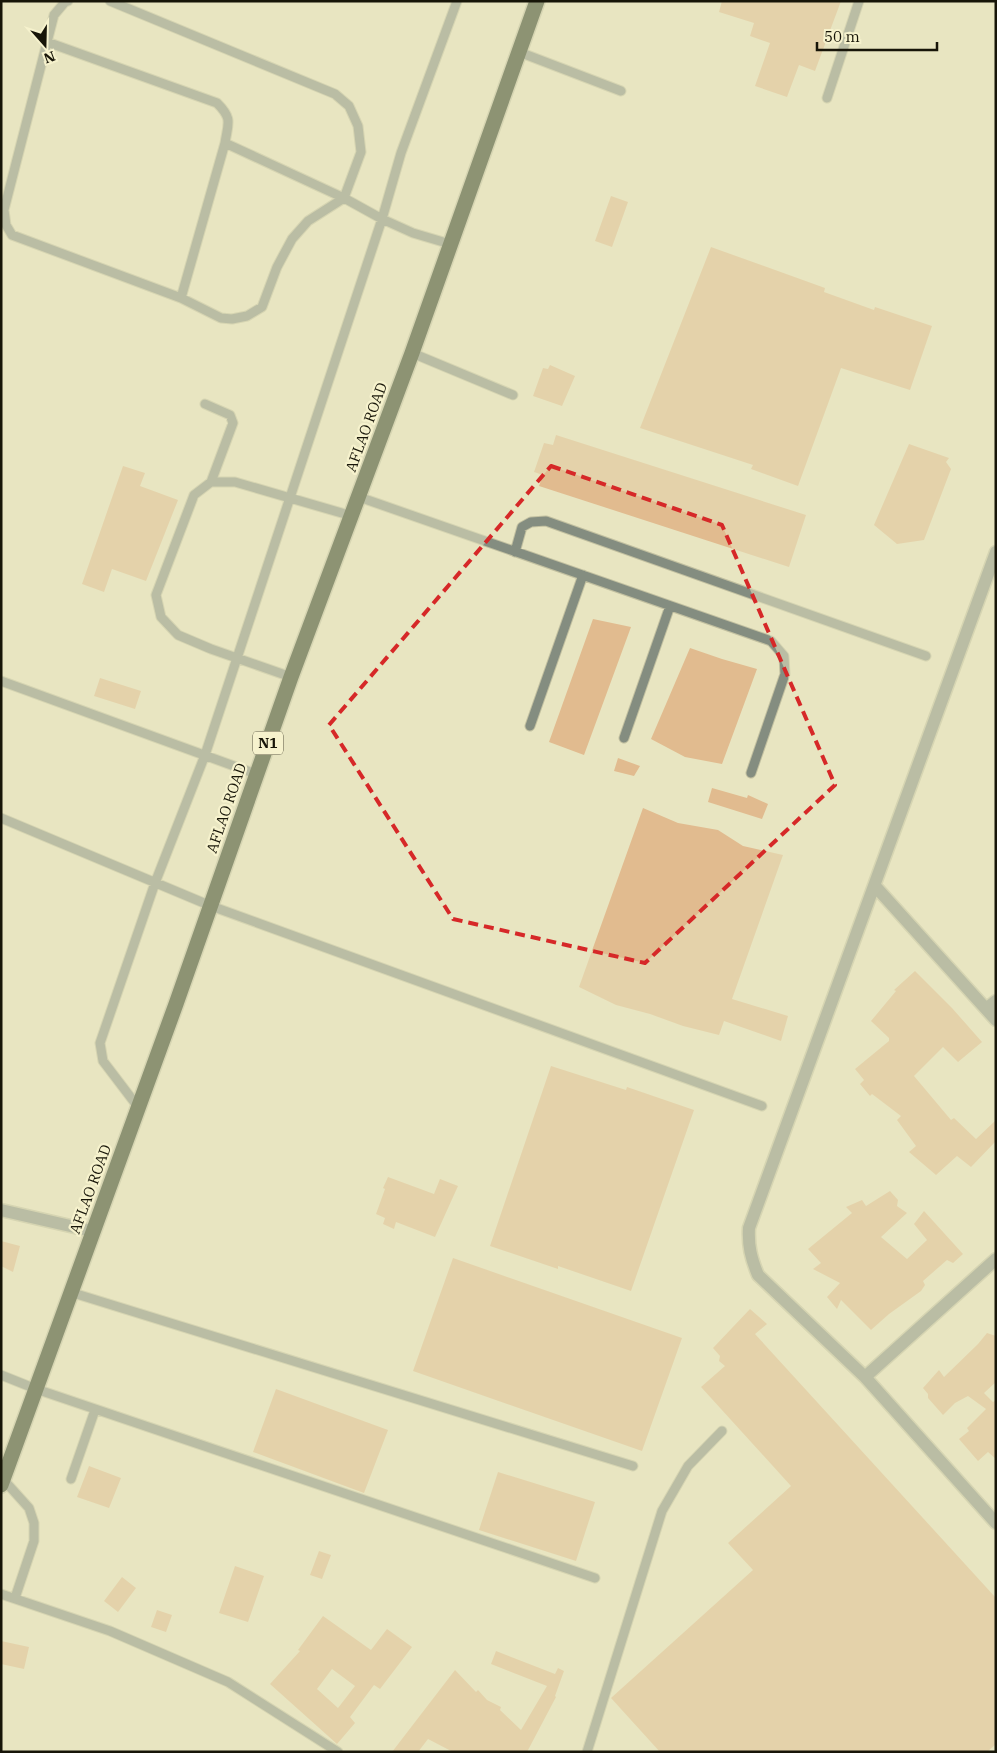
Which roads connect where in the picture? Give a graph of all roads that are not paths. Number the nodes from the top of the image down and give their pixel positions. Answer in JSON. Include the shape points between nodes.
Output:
{"nodes":[{"id":1,"x":68,"y":1,"type":"edge"},
{"id":2,"x":110,"y":1,"type":"edge"},
{"id":3,"x":457,"y":1,"type":"edge"},
{"id":4,"x":537,"y":1,"type":"edge"},
{"id":5,"x":860,"y":1,"type":"edge"},
{"id":6,"x":47,"y":42,"type":"junction"},
{"id":7,"x":519,"y":52,"type":"junction"},
{"id":8,"x":621,"y":91,"type":"dead end"},
{"id":9,"x":827,"y":98,"type":"dead end"},
{"id":10,"x":225,"y":143,"type":"junction"},
{"id":11,"x":344,"y":198,"type":"junction"},
{"id":12,"x":382,"y":219,"type":"junction"},
{"id":13,"x":450,"y":244,"type":"junction"},
{"id":14,"x":181,"y":298,"type":"junction"},
{"id":15,"x":412,"y":353,"type":"junction"},
{"id":16,"x":513,"y":396,"type":"dead end"},
{"id":17,"x":205,"y":404,"type":"dead end"},
{"id":18,"x":211,"y":482,"type":"junction"},
{"id":19,"x":359,"y":497,"type":"junction"},
{"id":20,"x":290,"y":498,"type":"junction"},
{"id":21,"x":352,"y":516,"type":"junction"},
{"id":22,"x":515,"y":552,"type":"junction"},
{"id":23,"x":996,"y":552,"type":"edge"},
{"id":24,"x":583,"y":576,"type":"junction"},
{"id":25,"x":670,"y":606,"type":"junction"},
{"id":26,"x":926,"y":656,"type":"dead end"},
{"id":27,"x":236,"y":657,"type":"junction"},
{"id":28,"x":291,"y":677,"type":"junction"},
{"id":29,"x":1,"y":681,"type":"edge"},
{"id":30,"x":530,"y":726,"type":"dead end"},
{"id":31,"x":624,"y":738,"type":"dead end"},
{"id":32,"x":205,"y":755,"type":"junction"},
{"id":33,"x":751,"y":773,"type":"dead end"},
{"id":34,"x":256,"y":774,"type":"junction"},
{"id":35,"x":1,"y":818,"type":"edge"},
{"id":36,"x":155,"y":883,"type":"junction"},
{"id":37,"x":875,"y":886,"type":"junction"},
{"id":38,"x":210,"y":906,"type":"junction"},
{"id":39,"x":991,"y":1005,"type":"edge"},
{"id":40,"x":996,"y":1020,"type":"edge"},
{"id":41,"x":762,"y":1106,"type":"dead end"},
{"id":42,"x":138,"y":1107,"type":"junction"},
{"id":43,"x":1,"y":1210,"type":"edge"},
{"id":44,"x":92,"y":1232,"type":"junction"},
{"id":45,"x":996,"y":1259,"type":"edge"},
{"id":46,"x":70,"y":1292,"type":"junction"},
{"id":47,"x":1,"y":1375,"type":"edge"},
{"id":48,"x":865,"y":1377,"type":"junction"},
{"id":49,"x":36,"y":1389,"type":"junction"},
{"id":50,"x":95,"y":1410,"type":"junction"},
{"id":51,"x":722,"y":1430,"type":"dead end"},
{"id":52,"x":633,"y":1466,"type":"dead end"},
{"id":53,"x":71,"y":1479,"type":"dead end"},
{"id":54,"x":2,"y":1480,"type":"edge"},
{"id":55,"x":996,"y":1523,"type":"edge"},
{"id":56,"x":595,"y":1578,"type":"dead end"},
{"id":57,"x":1,"y":1594,"type":"edge"},
{"id":58,"x":15,"y":1598,"type":"junction"},
{"id":59,"x":338,"y":1752,"type":"edge"},
{"id":60,"x":587,"y":1752,"type":"edge"}],
"edges":[{"from":1,"to":6,"type":"lane","via":[[54,15]]},
{"from":2,"to":11,"type":"lane","via":[[335,94],[349,106],[358,126],[361,152]]},
{"from":3,"to":12,"type":"lane","via":[[401,153]]},
{"from":4,"to":7,"type":"highway","name":"AFLAO ROAD","number":"N1"},
{"from":5,"to":9,"type":"lane"},
{"from":6,"to":10,"type":"lane","via":[[217,103],[226,112],[228,122]]},
{"from":6,"to":14,"type":"lane","via":[[4,210],[6,225],[12,235]]},
{"from":7,"to":8,"type":"lane"},
{"from":7,"to":13,"type":"highway","name":"AFLAO ROAD","number":"N1"},
{"from":10,"to":11,"type":"lane"},
{"from":10,"to":14,"type":"lane"},
{"from":11,"to":12,"type":"lane"},
{"from":11,"to":14,"type":"lane","via":[[308,220],[292,239],[276,267],[262,307],[247,316],[221,318]]},
{"from":12,"to":13,"type":"lane"},
{"from":12,"to":20,"type":"lane"},
{"from":13,"to":15,"type":"highway","name":"AFLAO ROAD","number":"N1"},
{"from":15,"to":16,"type":"lane"},
{"from":15,"to":19,"type":"highway","name":"AFLAO ROAD","number":"N1"},
{"from":17,"to":18,"type":"lane","via":[[230,415],[233,423]]},
{"from":18,"to":20,"type":"lane","via":[[235,482]]},
{"from":18,"to":27,"type":"lane","via":[[194,495],[156,595],[161,617],[178,635]]},
{"from":19,"to":21,"type":"highway","name":"AFLAO ROAD","number":"N1"},
{"from":19,"to":22,"type":"lane"},
{"from":20,"to":21,"type":"lane"},
{"from":20,"to":27,"type":"lane"},
{"from":21,"to":28,"type":"highway","name":"AFLAO ROAD","number":"N1"},
{"from":22,"to":24,"type":"lane"},
{"from":22,"to":26,"type":"lane","via":[[522,527],[531,522],[546,521]]},
{"from":23,"to":37,"type":"street"},
{"from":24,"to":25,"type":"lane"},
{"from":24,"to":30,"type":"lane"},
{"from":25,"to":31,"type":"lane"},
{"from":25,"to":33,"type":"lane","via":[[771,641],[784,656],[785,674]]},
{"from":27,"to":28,"type":"lane"},
{"from":27,"to":32,"type":"lane"},
{"from":28,"to":34,"type":"highway","name":"AFLAO ROAD","number":"N1"},
{"from":29,"to":32,"type":"lane"},
{"from":32,"to":34,"type":"lane"},
{"from":32,"to":36,"type":"lane"},
{"from":34,"to":38,"type":"highway","name":"AFLAO ROAD","number":"N1"},
{"from":35,"to":36,"type":"lane"},
{"from":36,"to":38,"type":"lane"},
{"from":36,"to":42,"type":"lane","via":[[100,1043],[103,1061]]},
{"from":37,"to":39,"type":"street"},
{"from":37,"to":48,"type":"street","via":[[749,1228],[748,1243],[758,1275]]},
{"from":38,"to":41,"type":"lane"},
{"from":38,"to":42,"type":"highway","name":"AFLAO ROAD","number":"N1"},
{"from":39,"to":40,"type":"street"},
{"from":42,"to":44,"type":"highway","name":"AFLAO ROAD","number":"N1"},
{"from":43,"to":44,"type":"street"},
{"from":44,"to":46,"type":"highway","name":"AFLAO ROAD","number":"N1"},
{"from":45,"to":48,"type":"street"},
{"from":46,"to":49,"type":"highway","name":"AFLAO ROAD","number":"N1"},
{"from":46,"to":52,"type":"lane"},
{"from":47,"to":49,"type":"lane"},
{"from":48,"to":55,"type":"street"},
{"from":49,"to":50,"type":"lane"},
{"from":49,"to":54,"type":"highway","name":"AFLAO ROAD","number":"N1"},
{"from":50,"to":53,"type":"lane"},
{"from":50,"to":56,"type":"lane"},
{"from":51,"to":60,"type":"lane","via":[[688,1466],[662,1511]]},
{"from":54,"to":58,"type":"lane","via":[[29,1508],[34,1523],[34,1541]]},
{"from":57,"to":58,"type":"lane"},
{"from":58,"to":59,"type":"lane","via":[[110,1631],[228,1682]]}]}
